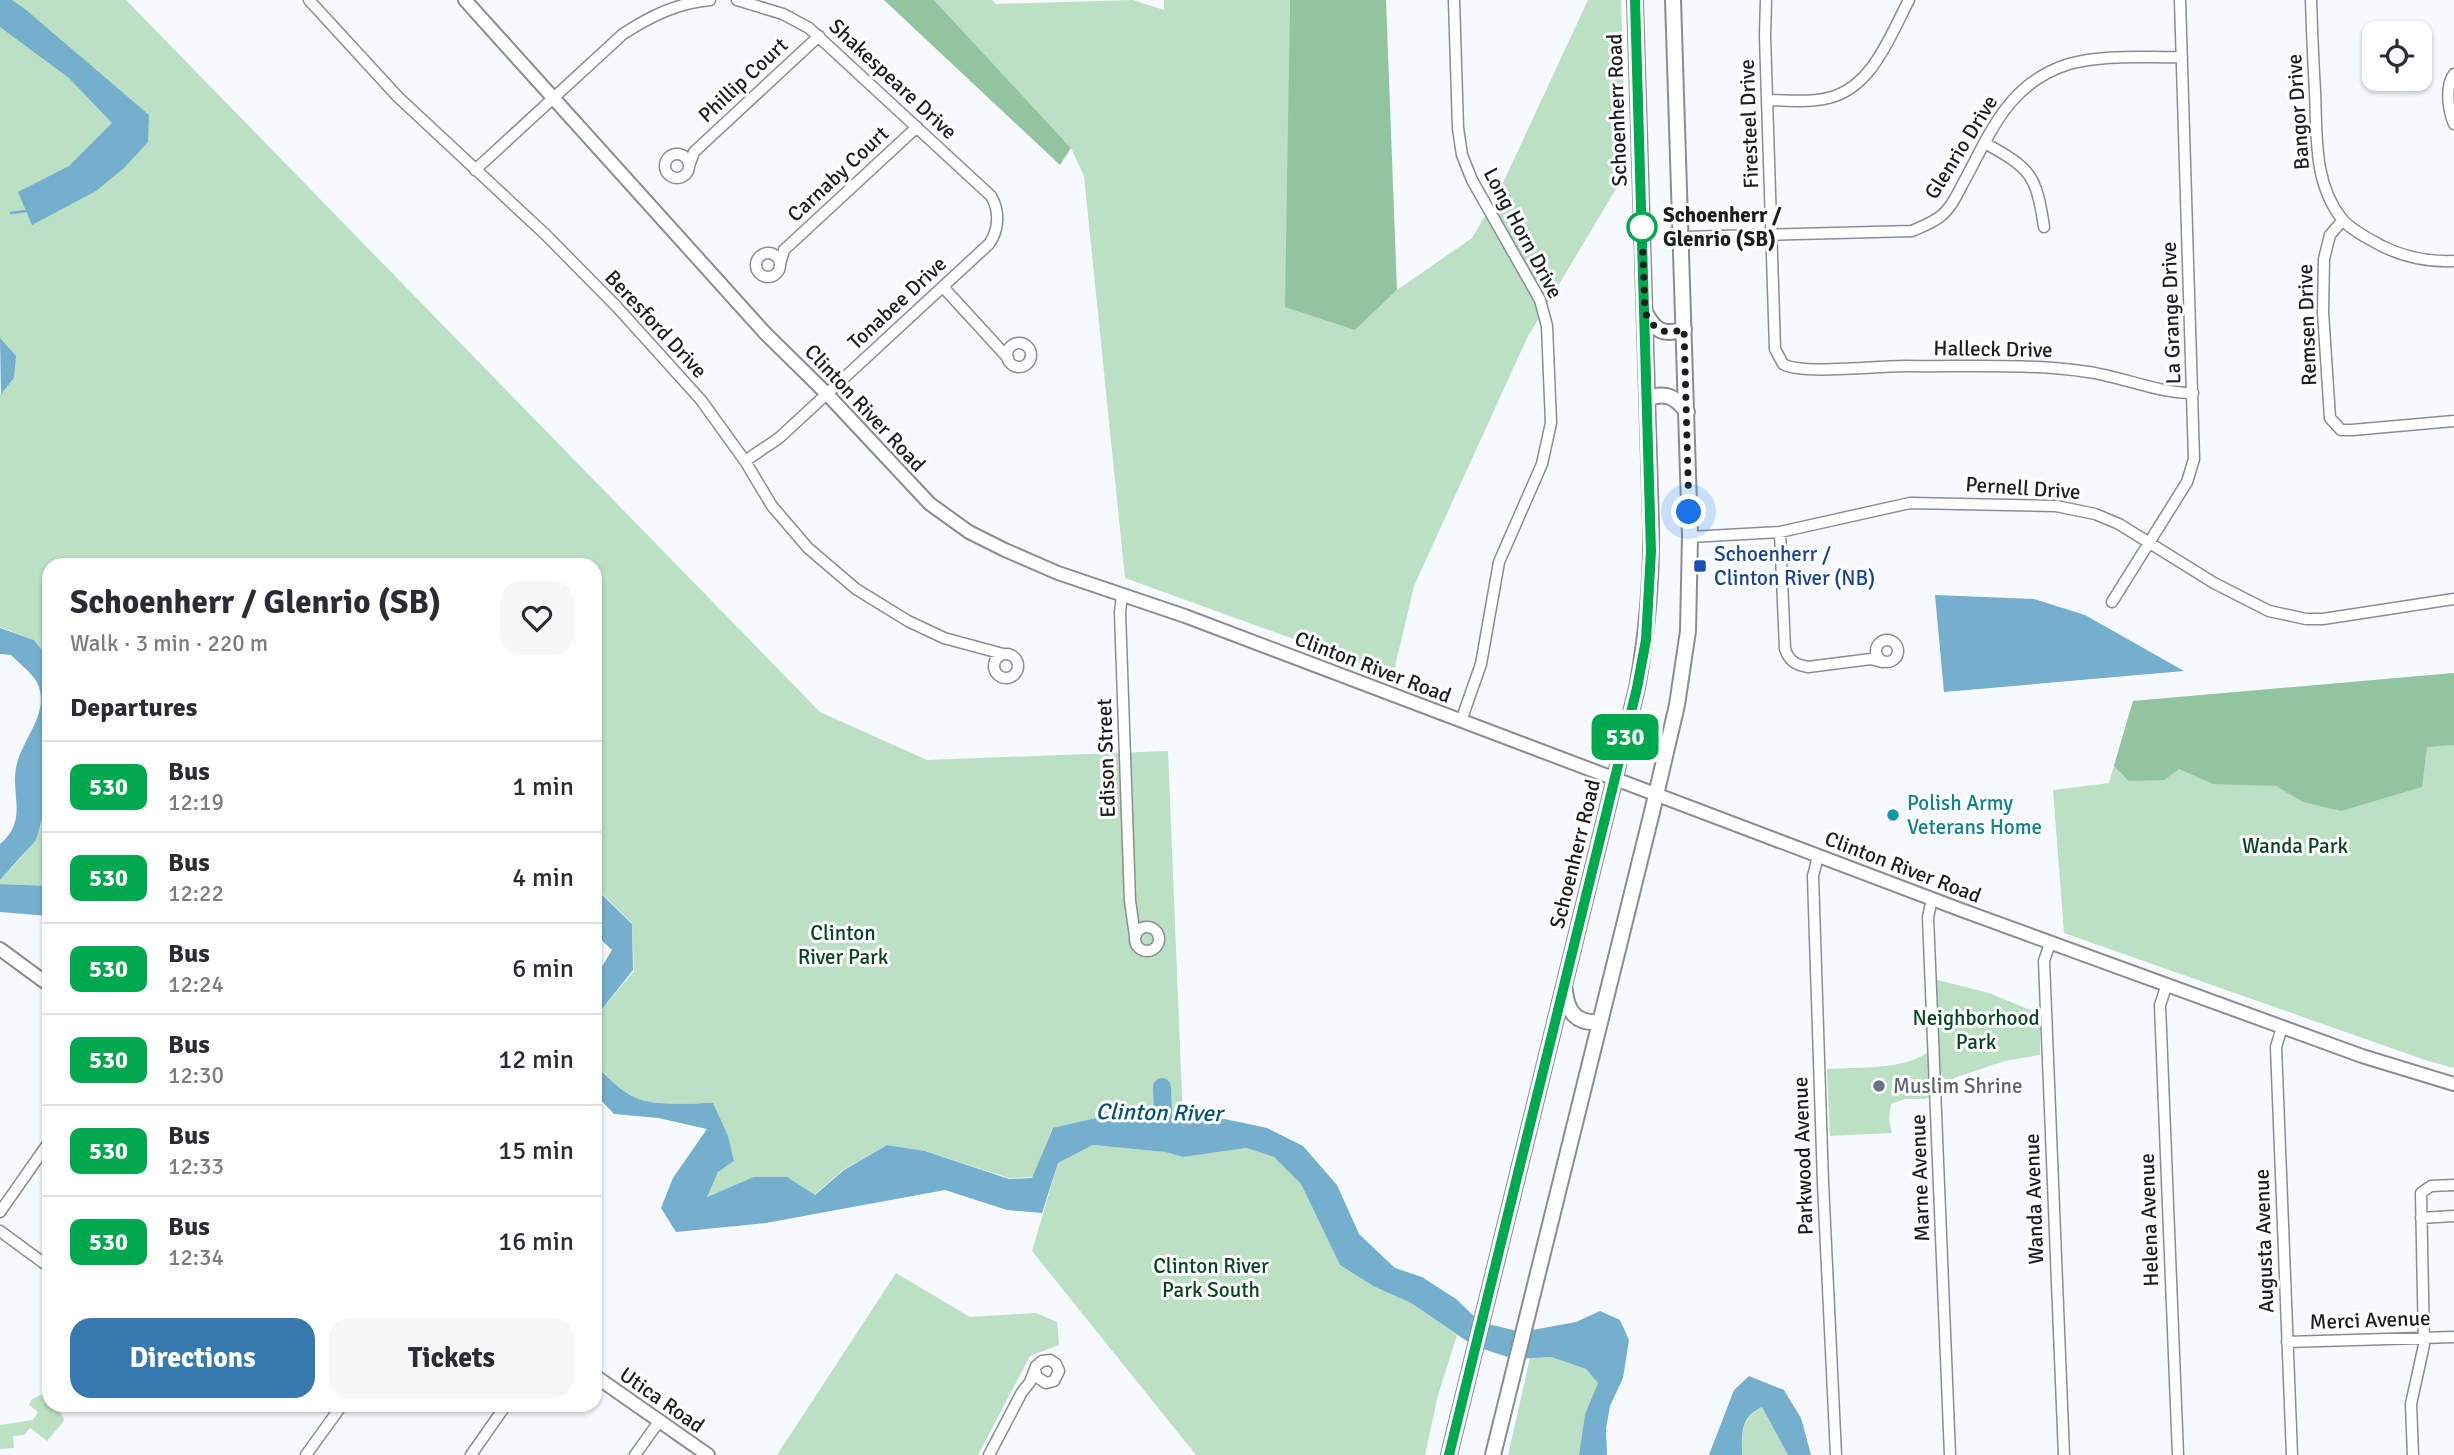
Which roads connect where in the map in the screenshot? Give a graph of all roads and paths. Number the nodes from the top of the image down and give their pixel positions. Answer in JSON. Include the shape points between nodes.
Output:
{"nodes":[{"id":1,"x":309,"y":0,"type":"edge"},
{"id":2,"x":465,"y":0,"type":"edge"},
{"id":3,"x":710,"y":0,"type":"edge"},
{"id":4,"x":737,"y":0,"type":"edge"},
{"id":5,"x":1454,"y":0,"type":"edge"},
{"id":6,"x":1635,"y":0,"type":"edge"},
{"id":7,"x":1674,"y":0,"type":"edge"},
{"id":8,"x":1766,"y":0,"type":"edge"},
{"id":9,"x":1909,"y":0,"type":"edge"},
{"id":10,"x":2179,"y":0,"type":"edge"},
{"id":11,"x":2311,"y":0,"type":"edge"},
{"id":12,"x":819,"y":36,"type":"junction"},
{"id":13,"x":2182,"y":57,"type":"junction"},
{"id":14,"x":2454,"y":74,"type":"edge"},
{"id":15,"x":554,"y":98,"type":"junction"},
{"id":16,"x":1768,"y":100,"type":"junction"},
{"id":17,"x":2454,"y":124,"type":"edge"},
{"id":18,"x":918,"y":127,"type":"junction"},
{"id":19,"x":1985,"y":143,"type":"junction"},
{"id":20,"x":694,"y":152,"type":"junction"},
{"id":21,"x":679,"y":155,"type":"junction"},
{"id":22,"x":689,"y":166,"type":"junction"},
{"id":23,"x":475,"y":170,"type":"junction"},
{"id":24,"x":997,"y":219,"type":"joint"},
{"id":25,"x":2343,"y":220,"type":"junction"},
{"id":26,"x":2044,"y":227,"type":"dead end"},
{"id":27,"x":1772,"y":235,"type":"junction"},
{"id":28,"x":1681,"y":237,"type":"junction"},
{"id":29,"x":784,"y":250,"type":"junction"},
{"id":30,"x":770,"y":253,"type":"junction"},
{"id":31,"x":2454,"y":261,"type":"edge"},
{"id":32,"x":780,"y":264,"type":"junction"},
{"id":33,"x":943,"y":287,"type":"junction"},
{"id":34,"x":1645,"y":312,"type":"junction"},
{"id":35,"x":1684,"y":329,"type":"junction"},
{"id":36,"x":1014,"y":344,"type":"junction"},
{"id":37,"x":999,"y":346,"type":"junction"},
{"id":38,"x":1008,"y":358,"type":"junction"},
{"id":39,"x":1789,"y":368,"type":"joint"},
{"id":40,"x":2193,"y":393,"type":"junction"},
{"id":41,"x":827,"y":394,"type":"junction"},
{"id":42,"x":1647,"y":399,"type":"junction"},
{"id":43,"x":1686,"y":412,"type":"junction"},
{"id":44,"x":2454,"y":421,"type":"edge"},
{"id":45,"x":745,"y":461,"type":"junction"},
{"id":46,"x":1780,"y":532,"type":"junction"},
{"id":47,"x":1690,"y":537,"type":"junction"},
{"id":48,"x":2150,"y":542,"type":"junction"},
{"id":49,"x":1122,"y":595,"type":"junction"},
{"id":50,"x":2454,"y":599,"type":"edge"},
{"id":51,"x":2112,"y":602,"type":"dead end"},
{"id":52,"x":983,"y":649,"type":"junction"},
{"id":53,"x":1876,"y":649,"type":"junction"},
{"id":54,"x":1003,"y":654,"type":"junction"},
{"id":55,"x":1871,"y":659,"type":"junction"},
{"id":56,"x":1882,"y":662,"type":"junction"},
{"id":57,"x":994,"y":666,"type":"junction"},
{"id":58,"x":1461,"y":721,"type":"junction"},
{"id":59,"x":1615,"y":778,"type":"junction"},
{"id":60,"x":1656,"y":794,"type":"junction"},
{"id":61,"x":1818,"y":856,"type":"junction"},
{"id":62,"x":1932,"y":899,"type":"junction"},
{"id":63,"x":1134,"y":919,"type":"junction"},
{"id":64,"x":1147,"y":927,"type":"junction"},
{"id":65,"x":1135,"y":936,"type":"junction"},
{"id":66,"x":2050,"y":943,"type":"junction"},
{"id":67,"x":0,"y":948,"type":"edge"},
{"id":68,"x":42,"y":980,"type":"edge"},
{"id":69,"x":2167,"y":984,"type":"junction"},
{"id":70,"x":1564,"y":986,"type":"junction"},
{"id":71,"x":1599,"y":1022,"type":"junction"},
{"id":72,"x":2282,"y":1027,"type":"junction"},
{"id":73,"x":2454,"y":1084,"type":"edge"},
{"id":74,"x":42,"y":1152,"type":"edge"},
{"id":75,"x":2454,"y":1185,"type":"edge"},
{"id":76,"x":0,"y":1212,"type":"edge"},
{"id":77,"x":2454,"y":1216,"type":"edge"},
{"id":78,"x":2421,"y":1218,"type":"junction"},
{"id":79,"x":0,"y":1231,"type":"edge"},
{"id":80,"x":42,"y":1261,"type":"edge"},
{"id":81,"x":2454,"y":1337,"type":"edge"},
{"id":82,"x":2424,"y":1338,"type":"junction"},
{"id":83,"x":2287,"y":1342,"type":"junction"},
{"id":84,"x":1035,"y":1370,"type":"junction"},
{"id":85,"x":602,"y":1381,"type":"edge"},
{"id":86,"x":1030,"y":1382,"type":"junction"},
{"id":87,"x":1042,"y":1382,"type":"junction"},
{"id":88,"x":337,"y":1412,"type":"edge"},
{"id":89,"x":501,"y":1412,"type":"edge"},
{"id":90,"x":660,"y":1420,"type":"junction"},
{"id":91,"x":306,"y":1455,"type":"edge"},
{"id":92,"x":471,"y":1455,"type":"edge"},
{"id":93,"x":635,"y":1455,"type":"edge"},
{"id":94,"x":708,"y":1455,"type":"edge"},
{"id":95,"x":989,"y":1455,"type":"edge"},
{"id":96,"x":1449,"y":1455,"type":"edge"},
{"id":97,"x":1493,"y":1455,"type":"edge"},
{"id":98,"x":1836,"y":1455,"type":"edge"},
{"id":99,"x":1950,"y":1455,"type":"edge"},
{"id":100,"x":2064,"y":1455,"type":"edge"},
{"id":101,"x":2178,"y":1455,"type":"edge"},
{"id":102,"x":2292,"y":1455,"type":"edge"},
{"id":103,"x":2413,"y":1455,"type":"edge"}],
"edges":[{"from":1,"to":23,"type":"street","name":"Beresford Drive","via":[[398,97]]},
{"from":2,"to":15,"type":"street","name":"Clinton River Road"},
{"from":3,"to":15,"type":"street","via":[[669,8],[648,18],[623,34]]},
{"from":4,"to":12,"type":"street","name":"Shakespeare Drive","via":[[783,14]]},
{"from":5,"to":58,"type":"street","name":"Long Horn Drive","via":[[1460,143],[1472,180],[1541,300],[1547,326],[1551,423],[1542,464],[1499,562],[1481,664]]},
{"from":6,"to":34,"type":"main road","name":"Schoenherr Road"},
{"from":7,"to":28,"type":"main road"},
{"from":8,"to":16,"type":"street","name":"Firesteel Drive"},
{"from":9,"to":16,"type":"street","via":[[1878,57],[1856,85],[1826,99]]},
{"from":10,"to":13,"type":"street","name":"La Grange Drive"},
{"from":11,"to":25,"type":"street","name":"Bangor Drive","via":[[2319,166]]},
{"from":12,"to":18,"type":"street","name":"Shakespeare Drive"},
{"from":12,"to":20,"type":"street","name":"Phillip Court"},
{"from":13,"to":19,"type":"street","name":"Glenrio Drive","via":[[2096,59],[2051,71],[2016,95]]},
{"from":13,"to":40,"type":"street","name":"La Grange Drive"},
{"from":14,"to":17,"type":"street","via":[[2448,83]]},
{"from":15,"to":23,"type":"street"},
{"from":15,"to":41,"type":"street","name":"Clinton River Road","via":[[765,333]]},
{"from":16,"to":27,"type":"street","name":"Firesteel Drive"},
{"from":18,"to":24,"type":"street","name":"Shakespeare Drive","via":[[991,196]]},
{"from":18,"to":29,"type":"street","name":"Carnaby Court"},
{"from":19,"to":26,"type":"street","via":[[2028,172],[2038,192]]},
{"from":19,"to":27,"type":"street","name":"Glenrio Drive","via":[[1953,201],[1929,224],[1912,231]]},
{"from":20,"to":21,"type":"street","name":"Phillip Court"},
{"from":20,"to":22,"type":"street","name":"Phillip Court"},
{"from":21,"to":22,"type":"street"},
{"from":21,"to":22,"type":"street","via":[[668,159],[667,173],[681,178]]},
{"from":23,"to":45,"type":"street","name":"Beresford Drive","via":[[617,307],[701,400]]},
{"from":24,"to":33,"type":"street","name":"Tonabee Drive","via":[[989,244]]},
{"from":25,"to":31,"type":"street","name":"Bangor Drive","via":[[2389,249],[2429,260]]},
{"from":25,"to":44,"type":"street","name":"Remsen Drive","via":[[2330,235],[2323,259],[2330,418],[2341,430]]},
{"from":27,"to":28,"type":"street","name":"Glenrio Drive"},
{"from":27,"to":39,"type":"street","name":"Firesteel Drive","via":[[1775,349]]},
{"from":28,"to":35,"type":"main road"},
{"from":29,"to":30,"type":"street","name":"Carnaby Court"},
{"from":29,"to":32,"type":"street","name":"Carnaby Court"},
{"from":30,"to":32,"type":"street"},
{"from":30,"to":32,"type":"street","via":[[759,258],[758,272],[772,276]]},
{"from":33,"to":37,"type":"street"},
{"from":33,"to":41,"type":"street","name":"Tonabee Drive"},
{"from":34,"to":35,"type":"main road","via":[[1661,332]]},
{"from":34,"to":42,"type":"main road","name":"Schoenherr Road"},
{"from":35,"to":43,"type":"main road"},
{"from":36,"to":37,"type":"street"},
{"from":36,"to":38,"type":"street"},
{"from":36,"to":38,"type":"street","via":[[1026,345],[1031,358],[1020,367]]},
{"from":37,"to":38,"type":"street"},
{"from":39,"to":40,"type":"street","name":"Halleck Drive","via":[[2065,369]]},
{"from":40,"to":48,"type":"street","name":"La Grange Drive","via":[[2192,470]]},
{"from":41,"to":45,"type":"street","name":"Tonabee Drive","via":[[779,438]]},
{"from":41,"to":49,"type":"street","name":"Clinton River Road","via":[[903,478],[956,524],[1058,573]]},
{"from":42,"to":43,"type":"main road","via":[[1668,396]]},
{"from":42,"to":59,"type":"main road","name":"Schoenherr Road","via":[[1648,617]]},
{"from":43,"to":47,"type":"main road"},
{"from":45,"to":52,"type":"street","name":"Beresford Drive","via":[[793,532],[848,582],[908,621]]},
{"from":46,"to":47,"type":"street","name":"Pernell Drive"},
{"from":46,"to":48,"type":"street","name":"Pernell Drive","via":[[1910,503],[2008,504],[2076,509],[2119,524]]},
{"from":46,"to":55,"type":"street","via":[[1788,657],[1808,667]]},
{"from":47,"to":60,"type":"main road","via":[[1687,641]]},
{"from":48,"to":50,"type":"street","name":"Pernell Drive","via":[[2240,597],[2292,616],[2323,619]]},
{"from":48,"to":51,"type":"street","name":"La Grange Drive"},
{"from":49,"to":58,"type":"street","name":"Clinton River Road"},
{"from":49,"to":63,"type":"street","name":"Edison Street"},
{"from":52,"to":54,"type":"street","name":"Beresford Drive"},
{"from":52,"to":57,"type":"street"},
{"from":53,"to":55,"type":"street"},
{"from":53,"to":56,"type":"street"},
{"from":53,"to":56,"type":"street","via":[[1883,641],[1897,645],[1896,659]]},
{"from":54,"to":57,"type":"street"},
{"from":54,"to":57,"type":"street","via":[[1017,660],[1015,674],[1004,678]]},
{"from":55,"to":56,"type":"street"},
{"from":58,"to":59,"type":"street","name":"Clinton River Road"},
{"from":59,"to":60,"type":"street","name":"Clinton River Road"},
{"from":59,"to":70,"type":"main road","name":"Schoenherr Road"},
{"from":60,"to":61,"type":"street","name":"Clinton River Road"},
{"from":60,"to":71,"type":"main road"},
{"from":61,"to":62,"type":"street","name":"Clinton River Road"},
{"from":61,"to":98,"type":"street","name":"Parkwood Avenue","via":[[1813,890]]},
{"from":62,"to":66,"type":"street","name":"Clinton River Road"},
{"from":62,"to":99,"type":"street","name":"Marne Avenue","via":[[1928,917]]},
{"from":63,"to":64,"type":"street"},
{"from":63,"to":65,"type":"street","name":"Edison Street"},
{"from":64,"to":65,"type":"street"},
{"from":64,"to":65,"type":"street","via":[[1158,936],[1155,947],[1141,949]]},
{"from":66,"to":69,"type":"street","name":"Clinton River Road"},
{"from":66,"to":100,"type":"street","name":"Wanda Avenue","via":[[2044,961]]},
{"from":67,"to":68,"type":"street"},
{"from":69,"to":72,"type":"street","name":"Clinton River Road"},
{"from":69,"to":101,"type":"street","name":"Helena Avenue","via":[[2160,1005]]},
{"from":70,"to":71,"type":"main road","via":[[1574,1016]]},
{"from":70,"to":96,"type":"main road","name":"Schoenherr Road"},
{"from":71,"to":97,"type":"main road"},
{"from":72,"to":73,"type":"street","name":"Clinton River Road"},
{"from":72,"to":83,"type":"street","name":"Augusta Avenue","via":[[2276,1046]]},
{"from":74,"to":76,"type":"street"},
{"from":75,"to":78,"type":"street","via":[[2426,1188],[2421,1193]]},
{"from":77,"to":78,"type":"street"},
{"from":78,"to":82,"type":"street"},
{"from":79,"to":80,"type":"street"},
{"from":81,"to":82,"type":"street","name":"Merci Avenue"},
{"from":82,"to":83,"type":"street","name":"Merci Avenue"},
{"from":82,"to":103,"type":"street","via":[[2412,1404]]},
{"from":83,"to":102,"type":"street","name":"Augusta Avenue"},
{"from":84,"to":86,"type":"street"},
{"from":84,"to":87,"type":"street"},
{"from":84,"to":87,"type":"street","via":[[1046,1360],[1058,1367],[1054,1381]]},
{"from":85,"to":90,"type":"street","name":"Utica Road"},
{"from":86,"to":87,"type":"street"},
{"from":86,"to":95,"type":"street"},
{"from":88,"to":91,"type":"street"},
{"from":89,"to":92,"type":"street"},
{"from":90,"to":93,"type":"street"},
{"from":90,"to":94,"type":"street","name":"Utica Road"}]}
